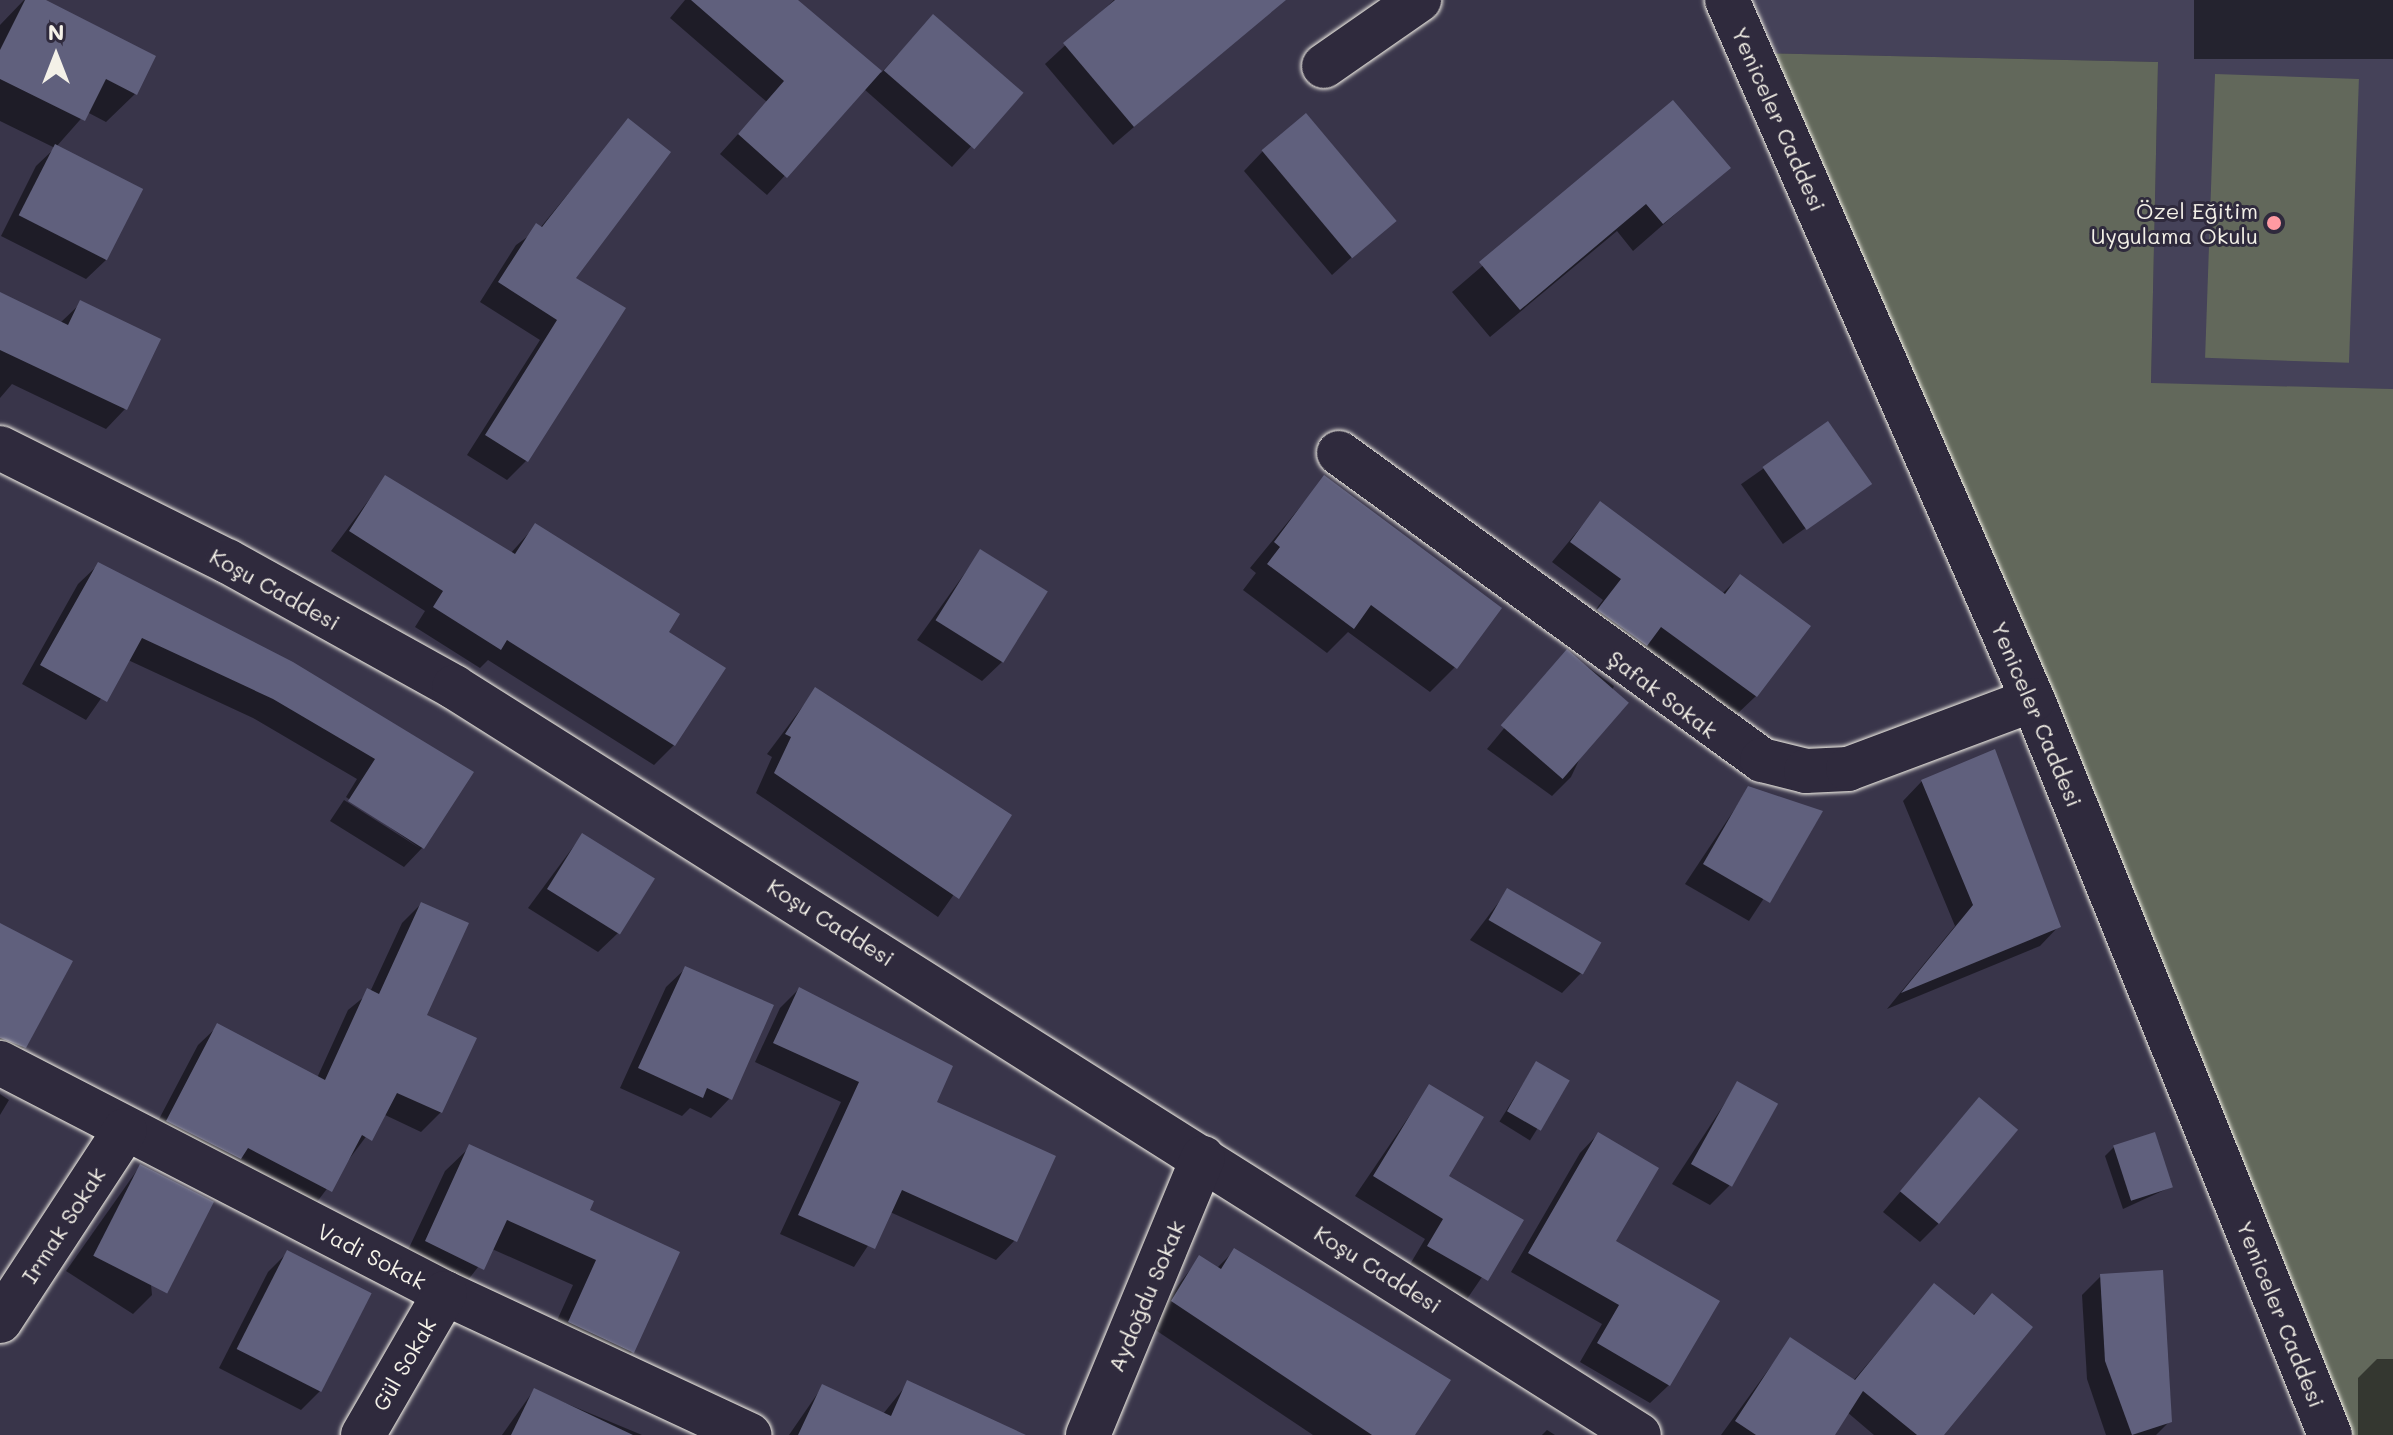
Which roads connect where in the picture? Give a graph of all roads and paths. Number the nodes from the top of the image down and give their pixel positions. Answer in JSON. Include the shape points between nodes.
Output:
{"nodes":[{"id":1,"x":1419,"y":0,"type":"edge"},
{"id":2,"x":1727,"y":0,"type":"edge"},
{"id":3,"x":1324,"y":66,"type":"dead end"},
{"id":4,"x":0,"y":448,"type":"edge"},
{"id":5,"x":1339,"y":453,"type":"dead end"},
{"id":6,"x":2033,"y":700,"type":"junction"},
{"id":7,"x":0,"y":1063,"type":"edge"},
{"id":8,"x":125,"y":1130,"type":"junction"},
{"id":9,"x":1203,"y":1158,"type":"junction"},
{"id":10,"x":445,"y":1293,"type":"junction"},
{"id":11,"x":0,"y":1321,"type":"edge"},
{"id":12,"x":363,"y":1435,"type":"edge"},
{"id":13,"x":750,"y":1435,"type":"edge"},
{"id":14,"x":1088,"y":1435,"type":"edge"},
{"id":15,"x":1639,"y":1435,"type":"edge"},
{"id":16,"x":2330,"y":1435,"type":"edge"}],
"edges":[{"from":1,"to":3,"type":"street"},
{"from":2,"to":6,"type":"street","name":"Yeniceler Caddesi"},
{"from":4,"to":9,"type":"street","name":"Koşu Caddesi","via":[[227,561],[454,687]]},
{"from":5,"to":6,"type":"street","name":"Şafak Sokak","via":[[1762,760],[1806,771],[1848,769]]},
{"from":6,"to":16,"type":"street","name":"Yeniceler Caddesi"},
{"from":7,"to":8,"type":"street","name":"Vadi Sokak"},
{"from":8,"to":10,"type":"street","name":"Vadi Sokak"},
{"from":8,"to":11,"type":"street","name":"Irmak Sokak"},
{"from":9,"to":14,"type":"street","name":"Aydoğdu Sokak"},
{"from":9,"to":15,"type":"street","name":"Koşu Caddesi"},
{"from":10,"to":12,"type":"street","name":"Gül Sokak"},
{"from":10,"to":13,"type":"street","name":"Vadi Sokak"}]}
